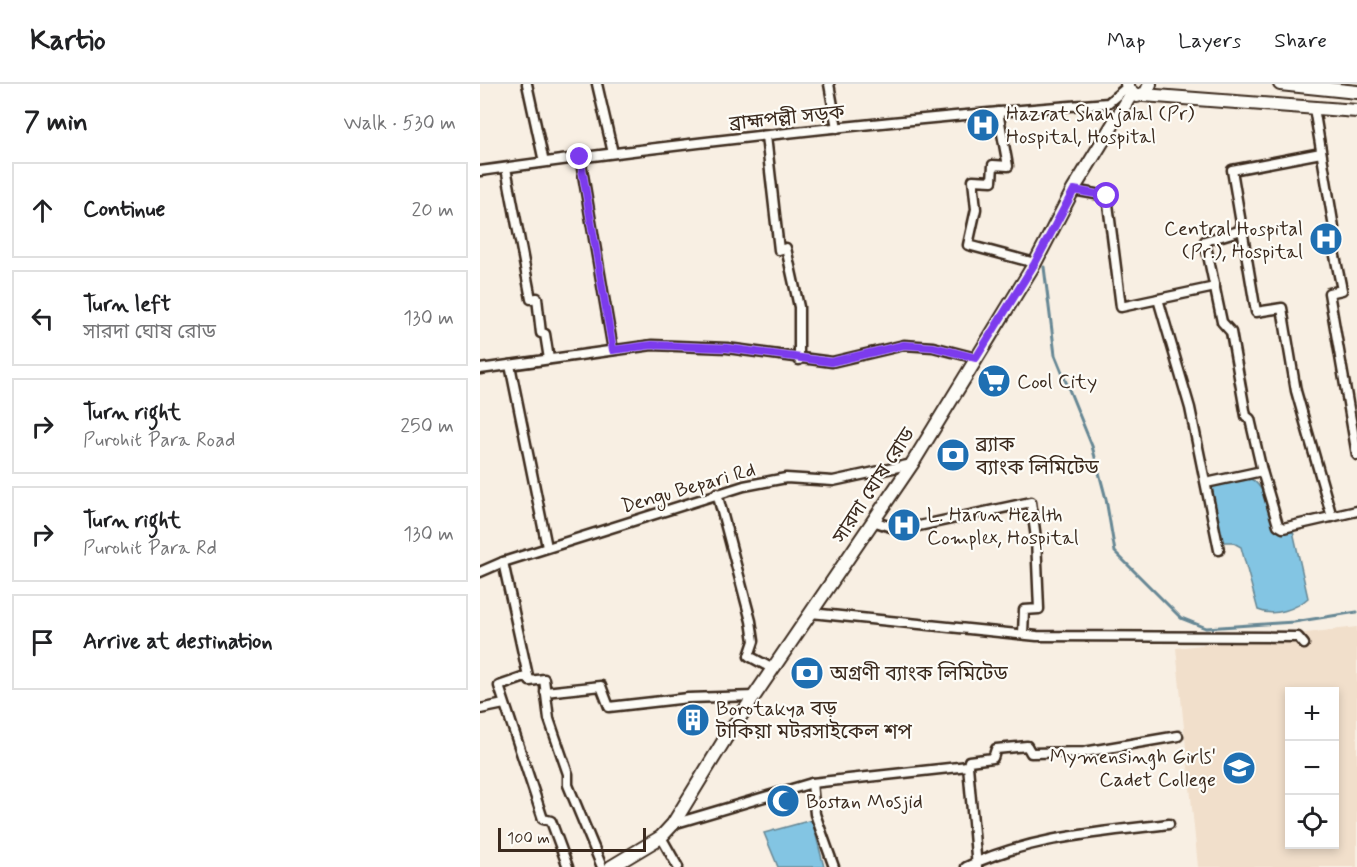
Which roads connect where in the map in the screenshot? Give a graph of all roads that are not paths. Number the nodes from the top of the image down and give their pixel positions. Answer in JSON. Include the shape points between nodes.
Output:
{"nodes":[{"id":1,"x":527,"y":84,"type":"edge"},
{"id":2,"x":597,"y":84,"type":"edge"},
{"id":3,"x":829,"y":84,"type":"edge"},
{"id":4,"x":1280,"y":84,"type":"edge"},
{"id":5,"x":1136,"y":88,"type":"edge"},
{"id":6,"x":1357,"y":92,"type":"edge"},
{"id":7,"x":1314,"y":108,"type":"junction"},
{"id":8,"x":1357,"y":111,"type":"edge"},
{"id":9,"x":998,"y":112,"type":"junction"},
{"id":10,"x":837,"y":129,"type":"junction"},
{"id":11,"x":766,"y":136,"type":"junction"},
{"id":12,"x":613,"y":153,"type":"junction"},
{"id":13,"x":1321,"y":153,"type":"junction"},
{"id":14,"x":580,"y":157,"type":"junction"},
{"id":15,"x":544,"y":162,"type":"junction"},
{"id":16,"x":506,"y":168,"type":"junction"},
{"id":17,"x":480,"y":171,"type":"edge"},
{"id":18,"x":1074,"y":190,"type":"junction"},
{"id":19,"x":1242,"y":230,"type":"junction"},
{"id":20,"x":1035,"y":263,"type":"junction"},
{"id":21,"x":1215,"y":286,"type":"junction"},
{"id":22,"x":1158,"y":299,"type":"junction"},
{"id":23,"x":613,"y":350,"type":"junction"},
{"id":24,"x":976,"y":358,"type":"junction"},
{"id":25,"x":549,"y":359,"type":"junction"},
{"id":26,"x":799,"y":360,"type":"junction"},
{"id":27,"x":510,"y":365,"type":"junction"},
{"id":28,"x":480,"y":369,"type":"edge"},
{"id":29,"x":1357,"y":456,"type":"edge"},
{"id":30,"x":912,"y":464,"type":"junction"},
{"id":31,"x":1262,"y":471,"type":"junction"},
{"id":32,"x":1206,"y":483,"type":"junction"},
{"id":33,"x":717,"y":493,"type":"junction"},
{"id":34,"x":1357,"y":511,"type":"edge"},
{"id":35,"x":1332,"y":517,"type":"junction"},
{"id":36,"x":873,"y":521,"type":"junction"},
{"id":37,"x":547,"y":547,"type":"junction"},
{"id":38,"x":1220,"y":550,"type":"dead end"},
{"id":39,"x":502,"y":562,"type":"junction"},
{"id":40,"x":480,"y":572,"type":"edge"},
{"id":41,"x":811,"y":614,"type":"junction"},
{"id":42,"x":1023,"y":634,"type":"junction"},
{"id":43,"x":1304,"y":644,"type":"dead end"},
{"id":44,"x":773,"y":669,"type":"junction"},
{"id":45,"x":528,"y":676,"type":"junction"},
{"id":46,"x":545,"y":692,"type":"junction"},
{"id":47,"x":755,"y":696,"type":"junction"},
{"id":48,"x":504,"y":704,"type":"junction"},
{"id":49,"x":480,"y":709,"type":"edge"},
{"id":50,"x":1178,"y":736,"type":"dead end"},
{"id":51,"x":968,"y":766,"type":"junction"},
{"id":52,"x":812,"y":783,"type":"junction"},
{"id":53,"x":673,"y":824,"type":"junction"},
{"id":54,"x":1169,"y":824,"type":"dead end"},
{"id":55,"x":661,"y":837,"type":"junction"},
{"id":56,"x":977,"y":864,"type":"edge"},
{"id":57,"x":568,"y":867,"type":"edge"},
{"id":58,"x":602,"y":867,"type":"edge"},
{"id":59,"x":611,"y":867,"type":"edge"},
{"id":60,"x":678,"y":867,"type":"edge"},
{"id":61,"x":834,"y":867,"type":"edge"},
{"id":62,"x":966,"y":867,"type":"edge"}],
"edges":[{"from":1,"to":15,"type":"street"},
{"from":2,"to":12,"type":"street"},
{"from":3,"to":10,"type":"street"},
{"from":4,"to":6,"type":"main road"},
{"from":5,"to":7,"type":"main road"},
{"from":5,"to":9,"type":"street","name":"ব্রাহ্মপল্লী সড়ক","via":[[1108,104]]},
{"from":5,"to":18,"type":"main road","name":"সারদা ঘোষ রোড"},
{"from":7,"to":8,"type":"main road"},
{"from":7,"to":13,"type":"street"},
{"from":9,"to":10,"type":"street","name":"ব্রাহ্মপল্লী সড়ক"},
{"from":9,"to":20,"type":"street","via":[[1008,166],[993,165],[992,181],[973,180],[976,209],[968,245]]},
{"from":10,"to":11,"type":"street","name":"ব্রাহ্মপল্লী সড়ক"},
{"from":11,"to":12,"type":"street","name":"ব্রাহ্মপল্লী সড়ক"},
{"from":11,"to":26,"type":"street","via":[[779,250],[786,248],[799,307]]},
{"from":12,"to":14,"type":"street","name":"ব্রাহ্মপল্লী সড়ক"},
{"from":13,"to":19,"type":"street","via":[[1232,170]]},
{"from":13,"to":29,"type":"street","via":[[1342,290],[1329,293]]},
{"from":14,"to":15,"type":"street","name":"ব্রাহ্মপল্লী সড়ক"},
{"from":14,"to":23,"type":"street"},
{"from":15,"to":16,"type":"street","name":"ব্রাহ্মপল্লী সড়ক"},
{"from":16,"to":17,"type":"street","name":"ব্রাহ্মপল্লী সড়ক"},
{"from":16,"to":25,"type":"street","via":[[531,299],[537,298]]},
{"from":18,"to":20,"type":"main road","name":"সারদা ঘোষ রোড"},
{"from":18,"to":22,"type":"street","via":[[1107,196],[1121,307]]},
{"from":19,"to":21,"type":"street","via":[[1205,241]]},
{"from":19,"to":35,"type":"street","via":[[1256,312],[1282,308],[1298,400]]},
{"from":20,"to":24,"type":"main road","name":"সারদা ঘোষ রোড"},
{"from":21,"to":22,"type":"street"},
{"from":21,"to":31,"type":"street","via":[[1222,322],[1231,332],[1246,416],[1250,419]]},
{"from":22,"to":32,"type":"street","via":[[1190,408]]},
{"from":23,"to":25,"type":"street"},
{"from":23,"to":26,"type":"street","via":[[652,345],[727,348],[783,354]]},
{"from":24,"to":26,"type":"street","via":[[933,347],[904,345],[831,362]]},
{"from":24,"to":30,"type":"main road","name":"সারদা ঘোষ রোড"},
{"from":25,"to":27,"type":"street"},
{"from":27,"to":28,"type":"street"},
{"from":27,"to":37,"type":"street"},
{"from":30,"to":33,"type":"street","name":"Dengu Bepari Rd","via":[[833,481],[786,478]]},
{"from":30,"to":36,"type":"main road","name":"সারদা ঘোষ রোড"},
{"from":31,"to":32,"type":"street"},
{"from":31,"to":35,"type":"street","via":[[1278,525],[1283,528]]},
{"from":32,"to":38,"type":"street"},
{"from":33,"to":37,"type":"street","name":"Dengu Bepari Rd"},
{"from":33,"to":44,"type":"street","via":[[751,621],[754,641],[749,656]]},
{"from":34,"to":35,"type":"street"},
{"from":36,"to":41,"type":"main road","name":"সারদা ঘোষ রোড"},
{"from":36,"to":42,"type":"street","via":[[900,530],[1031,502],[1039,609],[1024,610]]},
{"from":37,"to":39,"type":"street","name":"Dengu Bepari Rd"},
{"from":39,"to":40,"type":"street","name":"Dengu Bepari Rd"},
{"from":39,"to":45,"type":"street"},
{"from":41,"to":42,"type":"street"},
{"from":41,"to":44,"type":"main road","name":"সারদা ঘোষ রোড"},
{"from":42,"to":43,"type":"street","via":[[1113,638],[1299,637]]},
{"from":44,"to":47,"type":"main road","name":"সারদা ঘোষ রোড"},
{"from":45,"to":46,"type":"street","via":[[530,681],[544,678]]},
{"from":45,"to":48,"type":"street","via":[[499,686]]},
{"from":46,"to":47,"type":"street","via":[[603,687],[609,707],[688,698]]},
{"from":46,"to":58,"type":"street","via":[[568,785]]},
{"from":47,"to":53,"type":"main road","name":"সারদা ঘোষ রোড"},
{"from":48,"to":49,"type":"street"},
{"from":48,"to":57,"type":"street","via":[[543,819],[551,821]]},
{"from":50,"to":51,"type":"street","via":[[1084,752],[1031,753],[1027,746],[996,749],[993,758],[969,761]]},
{"from":51,"to":52,"type":"street"},
{"from":51,"to":56,"type":"street"},
{"from":52,"to":53,"type":"street"},
{"from":52,"to":61,"type":"street","via":[[815,814]]},
{"from":53,"to":55,"type":"main road","name":"সারদা ঘোষ রোড"},
{"from":54,"to":56,"type":"street","via":[[1020,847]]},
{"from":55,"to":59,"type":"main road","name":"সারদা ঘোষ রোড"},
{"from":55,"to":60,"type":"street"},
{"from":56,"to":62,"type":"street"}]}
